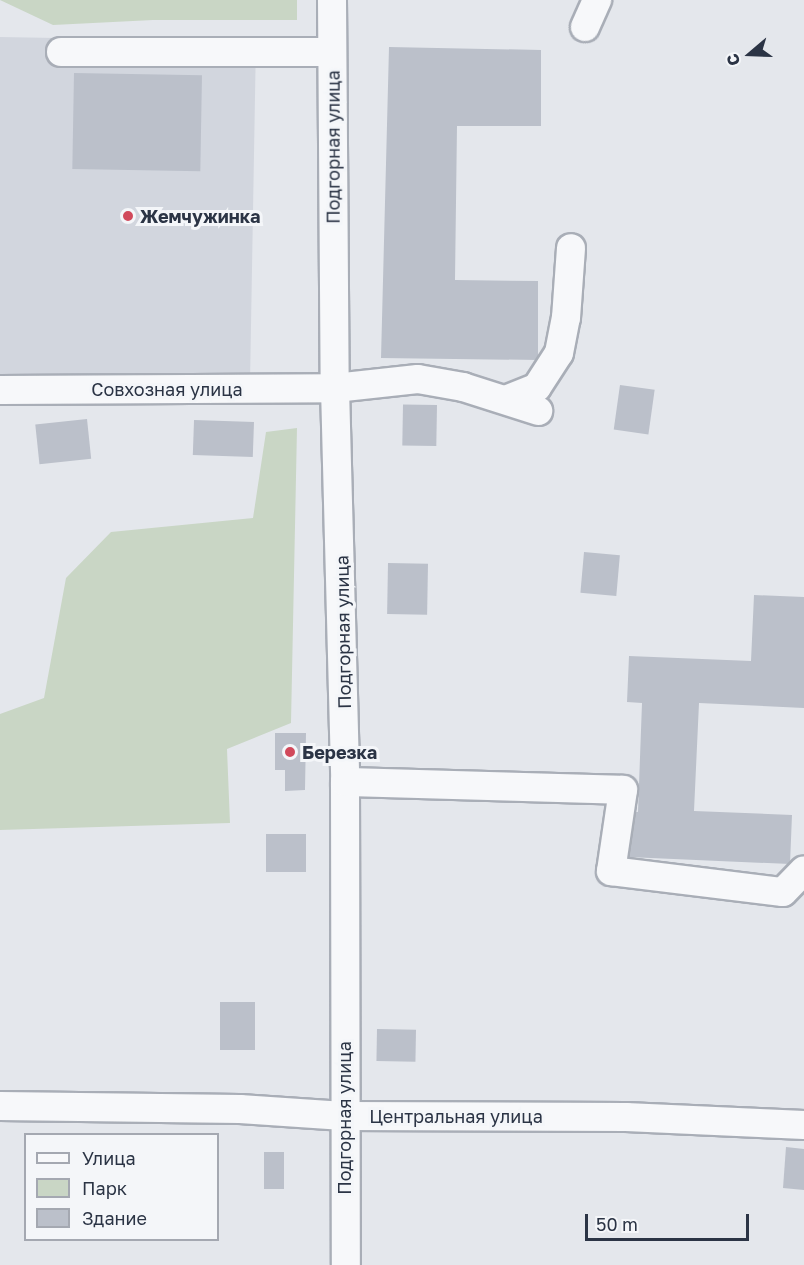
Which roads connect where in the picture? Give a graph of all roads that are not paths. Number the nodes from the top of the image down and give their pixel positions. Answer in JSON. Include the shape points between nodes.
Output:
{"nodes":[{"id":1,"x":332,"y":0,"type":"edge"},
{"id":2,"x":597,"y":0,"type":"edge"},
{"id":3,"x":585,"y":27,"type":"dead end"},
{"id":4,"x":60,"y":52,"type":"dead end"},
{"id":5,"x":332,"y":52,"type":"junction"},
{"id":6,"x":571,"y":248,"type":"dead end"},
{"id":7,"x":335,"y":388,"type":"junction"},
{"id":8,"x":0,"y":390,"type":"edge"},
{"id":9,"x":508,"y":399,"type":"junction"},
{"id":10,"x":538,"y":411,"type":"dead end"},
{"id":11,"x":345,"y":782,"type":"junction"},
{"id":12,"x":804,"y":870,"type":"edge"},
{"id":13,"x":0,"y":1106,"type":"edge"},
{"id":14,"x":344,"y":1116,"type":"junction"},
{"id":15,"x":804,"y":1125,"type":"edge"},
{"id":16,"x":346,"y":1265,"type":"edge"}],
"edges":[{"from":1,"to":5,"type":"street","name":"Подгорная улица"},
{"from":2,"to":3,"type":"street"},
{"from":4,"to":5,"type":"street"},
{"from":5,"to":7,"type":"street","name":"Подгорная улица"},
{"from":6,"to":9,"type":"street","via":[[559,353],[537,387]]},
{"from":7,"to":8,"type":"street","name":"Совхозная улица"},
{"from":7,"to":9,"type":"street","name":"Совхозная улица","via":[[418,379]]},
{"from":7,"to":11,"type":"street","name":"Подгорная улица"},
{"from":9,"to":10,"type":"street","name":"Совхозная улица"},
{"from":11,"to":12,"type":"street","via":[[623,790],[611,871],[783,892]]},
{"from":11,"to":14,"type":"street","name":"Подгорная улица"},
{"from":13,"to":14,"type":"street","name":"Центральная улица","via":[[240,1109]]},
{"from":14,"to":15,"type":"street","name":"Центральная улица","via":[[626,1117]]},
{"from":14,"to":16,"type":"street","name":"Подгорная улица"}]}
